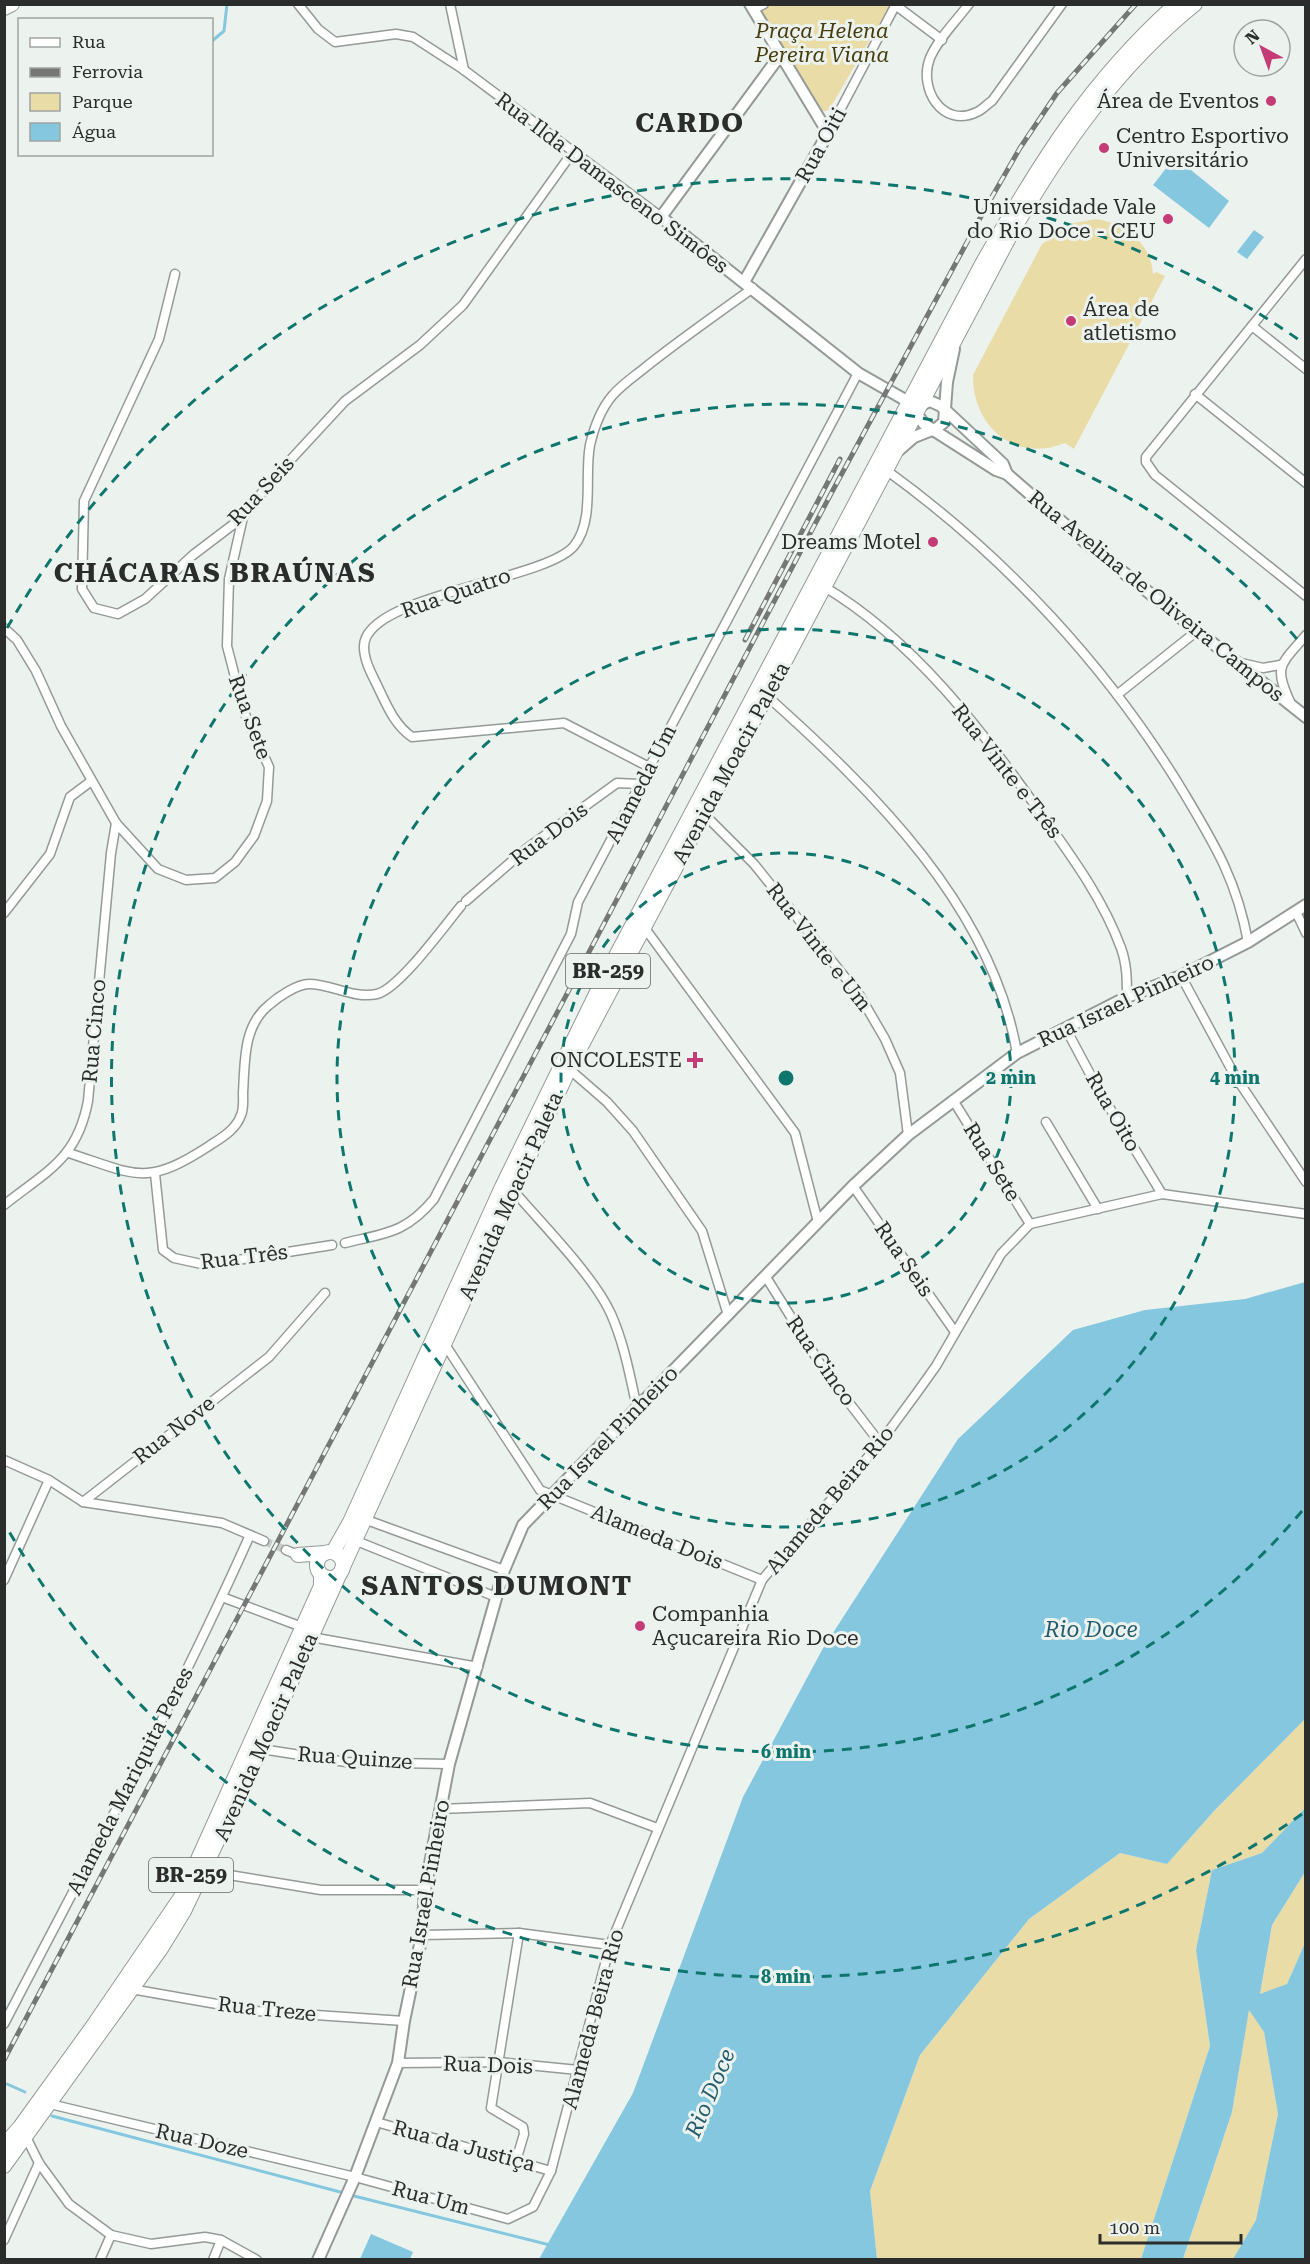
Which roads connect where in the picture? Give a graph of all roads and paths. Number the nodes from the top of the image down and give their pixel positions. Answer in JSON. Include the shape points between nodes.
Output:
{"nodes":[{"id":1,"x":12,"y":4,"type":"edge"},
{"id":2,"x":298,"y":4,"type":"edge"},
{"id":3,"x":450,"y":4,"type":"edge"},
{"id":4,"x":764,"y":4,"type":"edge"},
{"id":5,"x":969,"y":4,"type":"edge"},
{"id":6,"x":1062,"y":4,"type":"edge"},
{"id":7,"x":1176,"y":4,"type":"edge"},
{"id":8,"x":895,"y":5,"type":"edge"},
{"id":9,"x":1195,"y":6,"type":"edge"},
{"id":10,"x":752,"y":7,"type":"edge"},
{"id":11,"x":4,"y":8,"type":"edge"},
{"id":12,"x":942,"y":40,"type":"junction"},
{"id":13,"x":781,"y":54,"type":"junction"},
{"id":14,"x":464,"y":70,"type":"junction"},
{"id":15,"x":828,"y":133,"type":"junction"},
{"id":16,"x":572,"y":153,"type":"junction"},
{"id":17,"x":660,"y":217,"type":"junction"},
{"id":18,"x":1305,"y":259,"type":"edge"},
{"id":19,"x":175,"y":274,"type":"dead end"},
{"id":20,"x":749,"y":285,"type":"junction"},
{"id":21,"x":1252,"y":326,"type":"junction"},
{"id":22,"x":958,"y":334,"type":"junction"},
{"id":23,"x":1305,"y":369,"type":"edge"},
{"id":24,"x":858,"y":373,"type":"junction"},
{"id":25,"x":1195,"y":394,"type":"junction"},
{"id":26,"x":913,"y":405,"type":"junction"},
{"id":27,"x":946,"y":411,"type":"junction"},
{"id":28,"x":932,"y":430,"type":"junction"},
{"id":29,"x":897,"y":451,"type":"junction"},
{"id":30,"x":886,"y":470,"type":"junction"},
{"id":31,"x":1007,"y":474,"type":"junction"},
{"id":32,"x":1305,"y":483,"type":"edge"},
{"id":33,"x":243,"y":517,"type":"junction"},
{"id":34,"x":824,"y":586,"type":"junction"},
{"id":35,"x":1305,"y":596,"type":"edge"},
{"id":36,"x":4,"y":628,"type":"edge"},
{"id":37,"x":1197,"y":631,"type":"junction"},
{"id":38,"x":1305,"y":635,"type":"edge"},
{"id":39,"x":1237,"y":662,"type":"junction"},
{"id":40,"x":1280,"y":665,"type":"junction"},
{"id":41,"x":1118,"y":694,"type":"junction"},
{"id":42,"x":767,"y":696,"type":"junction"},
{"id":43,"x":1292,"y":706,"type":"junction"},
{"id":44,"x":1305,"y":717,"type":"edge"},
{"id":45,"x":649,"y":767,"type":"junction"},
{"id":46,"x":90,"y":782,"type":"junction"},
{"id":47,"x":640,"y":784,"type":"junction"},
{"id":48,"x":703,"y":813,"type":"junction"},
{"id":49,"x":116,"y":824,"type":"junction"},
{"id":50,"x":1305,"y":905,"type":"edge"},
{"id":51,"x":1296,"y":912,"type":"junction"},
{"id":52,"x":4,"y":913,"type":"edge"},
{"id":53,"x":644,"y":927,"type":"junction"},
{"id":54,"x":1305,"y":933,"type":"edge"},
{"id":55,"x":1248,"y":942,"type":"junction"},
{"id":56,"x":1181,"y":976,"type":"junction"},
{"id":57,"x":1127,"y":997,"type":"junction"},
{"id":58,"x":1066,"y":1029,"type":"junction"},
{"id":59,"x":1017,"y":1053,"type":"junction"},
{"id":60,"x":569,"y":1070,"type":"junction"},
{"id":61,"x":953,"y":1100,"type":"junction"},
{"id":62,"x":1046,"y":1122,"type":"dead end"},
{"id":63,"x":908,"y":1135,"type":"junction"},
{"id":64,"x":69,"y":1153,"type":"junction"},
{"id":65,"x":155,"y":1174,"type":"junction"},
{"id":66,"x":1305,"y":1182,"type":"edge"},
{"id":67,"x":853,"y":1186,"type":"junction"},
{"id":68,"x":513,"y":1190,"type":"junction"},
{"id":69,"x":1162,"y":1194,"type":"junction"},
{"id":70,"x":4,"y":1205,"type":"edge"},
{"id":71,"x":1098,"y":1209,"type":"junction"},
{"id":72,"x":1305,"y":1214,"type":"edge"},
{"id":73,"x":818,"y":1222,"type":"junction"},
{"id":74,"x":1030,"y":1224,"type":"junction"},
{"id":75,"x":345,"y":1243,"type":"dead end"},
{"id":76,"x":332,"y":1245,"type":"dead end"},
{"id":77,"x":766,"y":1277,"type":"junction"},
{"id":78,"x":325,"y":1293,"type":"dead end"},
{"id":79,"x":728,"y":1315,"type":"junction"},
{"id":80,"x":955,"y":1332,"type":"junction"},
{"id":81,"x":444,"y":1343,"type":"junction"},
{"id":82,"x":637,"y":1408,"type":"junction"},
{"id":83,"x":880,"y":1443,"type":"junction"},
{"id":84,"x":4,"y":1460,"type":"edge"},
{"id":85,"x":49,"y":1480,"type":"junction"},
{"id":86,"x":551,"y":1494,"type":"junction"},
{"id":87,"x":83,"y":1502,"type":"junction"},
{"id":88,"x":364,"y":1519,"type":"junction"},
{"id":89,"x":250,"y":1535,"type":"junction"},
{"id":90,"x":354,"y":1540,"type":"junction"},
{"id":91,"x":264,"y":1541,"type":"tunnel mouth"},
{"id":92,"x":329,"y":1553,"type":"junction"},
{"id":93,"x":341,"y":1570,"type":"junction"},
{"id":94,"x":504,"y":1570,"type":"junction"},
{"id":95,"x":320,"y":1573,"type":"junction"},
{"id":96,"x":4,"y":1580,"type":"edge"},
{"id":97,"x":762,"y":1580,"type":"junction"},
{"id":98,"x":222,"y":1597,"type":"junction"},
{"id":99,"x":496,"y":1597,"type":"junction"},
{"id":100,"x":307,"y":1632,"type":"junction"},
{"id":101,"x":478,"y":1667,"type":"junction"},
{"id":102,"x":261,"y":1749,"type":"junction"},
{"id":103,"x":450,"y":1764,"type":"junction"},
{"id":104,"x":440,"y":1809,"type":"junction"},
{"id":105,"x":657,"y":1828,"type":"junction"},
{"id":106,"x":205,"y":1870,"type":"junction"},
{"id":107,"x":425,"y":1890,"type":"junction"},
{"id":108,"x":519,"y":1933,"type":"junction"},
{"id":109,"x":422,"y":1935,"type":"junction"},
{"id":110,"x":610,"y":1945,"type":"junction"},
{"id":111,"x":131,"y":1989,"type":"junction"},
{"id":112,"x":404,"y":2021,"type":"junction"},
{"id":113,"x":4,"y":2024,"type":"edge"},
{"id":114,"x":499,"y":2062,"type":"junction"},
{"id":115,"x":398,"y":2063,"type":"junction"},
{"id":116,"x":578,"y":2070,"type":"junction"},
{"id":117,"x":50,"y":2104,"type":"junction"},
{"id":118,"x":376,"y":2122,"type":"junction"},
{"id":119,"x":24,"y":2132,"type":"junction"},
{"id":120,"x":4,"y":2145,"type":"edge"},
{"id":121,"x":516,"y":2161,"type":"junction"},
{"id":122,"x":39,"y":2163,"type":"junction"},
{"id":123,"x":4,"y":2166,"type":"edge"},
{"id":124,"x":551,"y":2171,"type":"junction"},
{"id":125,"x":354,"y":2179,"type":"junction"},
{"id":126,"x":508,"y":2219,"type":"joint"},
{"id":127,"x":111,"y":2235,"type":"junction"},
{"id":128,"x":4,"y":2240,"type":"edge"},
{"id":129,"x":221,"y":2240,"type":"junction"},
{"id":130,"x":100,"y":2259,"type":"edge"},
{"id":131,"x":213,"y":2259,"type":"edge"},
{"id":132,"x":257,"y":2259,"type":"edge"},
{"id":133,"x":318,"y":2259,"type":"edge"}],
"edges":[{"from":1,"to":11,"type":"main road"},
{"from":2,"to":14,"type":"street","name":"Rua Ilda Damasceno Simôes","via":[[318,29],[335,42],[404,34]]},
{"from":3,"to":14,"type":"street"},
{"from":4,"to":10,"type":"street"},
{"from":5,"to":12,"type":"street"},
{"from":6,"to":12,"type":"street","via":[[992,101],[976,113],[948,112],[934,102],[927,88],[930,57]]},
{"from":7,"to":26,"type":"main road","name":"Avenida Moacir Paleta","number":"BR-259","via":[[1102,79],[1053,144],[982,264]]},
{"from":8,"to":12,"type":"street"},
{"from":8,"to":15,"type":"street","name":"Rua Oiti"},
{"from":9,"to":22,"type":"main road","name":"Avenida Moacir Paleta","number":"BR-259","via":[[1120,74],[1073,134],[1012,232]]},
{"from":10,"to":13,"type":"street"},
{"from":13,"to":15,"type":"street"},
{"from":13,"to":17,"type":"street"},
{"from":14,"to":16,"type":"street","name":"Rua Ilda Damasceno Simôes"},
{"from":15,"to":20,"type":"street","name":"Rua Oiti"},
{"from":16,"to":17,"type":"street","name":"Rua Ilda Damasceno Simôes"},
{"from":16,"to":33,"type":"street","name":"Rua Seis","via":[[463,304],[420,345],[345,401]]},
{"from":17,"to":20,"type":"street","name":"Rua Ilda Damasceno Simôes"},
{"from":18,"to":21,"type":"street"},
{"from":19,"to":33,"type":"street","name":"Rua Seis","via":[[159,339],[84,501],[82,589],[94,608],[118,614],[145,599]]},
{"from":20,"to":24,"type":"street","name":"Rua Ilda Damasceno Simôes"},
{"from":20,"to":45,"type":"street","name":"Rua Quatro","via":[[611,396],[590,444],[582,534],[564,556],[408,607],[369,633],[363,645],[367,665],[391,713],[401,730],[412,736],[564,723]]},
{"from":21,"to":23,"type":"street"},
{"from":21,"to":25,"type":"street"},
{"from":22,"to":26,"type":"main road","name":"Avenida Moacir Paleta","number":"BR-259"},
{"from":22,"to":27,"type":"street","via":[[948,371]]},
{"from":24,"to":26,"type":"street","name":"Rua Ilda Damasceno Simôes"},
{"from":24,"to":45,"type":"street","name":"Alameda Um"},
{"from":25,"to":32,"type":"street"},
{"from":25,"to":35,"type":"street","via":[[1146,462],[1155,475]]},
{"from":26,"to":27,"type":"street","via":[[930,401]]},
{"from":26,"to":28,"type":"street","name":"Rua Avelina de Oliveira Campos","via":[[921,421]]},
{"from":26,"to":29,"type":"main road","name":"Avenida Moacir Paleta","number":"BR-259"},
{"from":26,"to":92,"type":"main road","name":"Avenida Moacir Paleta","number":"BR-259","via":[[588,1009],[502,1187],[350,1522]]},
{"from":27,"to":28,"type":"street","via":[[944,422]]},
{"from":27,"to":31,"type":"street","name":"Rua Avelina de Oliveira Campos","via":[[1003,464]]},
{"from":28,"to":29,"type":"street","via":[[914,437]]},
{"from":28,"to":31,"type":"street","name":"Rua Avelina de Oliveira Campos"},
{"from":29,"to":30,"type":"main road","name":"Avenida Moacir Paleta","number":"BR-259"},
{"from":30,"to":34,"type":"main road","name":"Avenida Moacir Paleta","number":"BR-259"},
{"from":30,"to":41,"type":"street","via":[[936,507],[1023,586]]},
{"from":31,"to":37,"type":"street","name":"Rua Avelina de Oliveira Campos"},
{"from":33,"to":49,"type":"street","name":"Rua Sete","via":[[229,579],[227,645],[244,712],[269,767],[267,801],[254,836],[235,862],[215,878],[186,880],[158,869]]},
{"from":34,"to":42,"type":"main road","name":"Avenida Moacir Paleta","number":"BR-259"},
{"from":34,"to":57,"type":"street","name":"Rua Vinte e Três","via":[[886,633],[932,677],[1019,781],[1070,855],[1108,920],[1122,950]]},
{"from":36,"to":46,"type":"street","name":"Rua Sete","via":[[17,640],[36,671]]},
{"from":37,"to":39,"type":"street","name":"Rua Avelina de Oliveira Campos"},
{"from":37,"to":41,"type":"street"},
{"from":38,"to":40,"type":"street"},
{"from":39,"to":40,"type":"street","via":[[1263,668]]},
{"from":39,"to":43,"type":"street","name":"Rua Avelina de Oliveira Campos"},
{"from":40,"to":43,"type":"street","via":[[1280,681]]},
{"from":41,"to":55,"type":"street","via":[[1153,741],[1212,839],[1238,895]]},
{"from":42,"to":48,"type":"main road","name":"Avenida Moacir Paleta","number":"BR-259"},
{"from":42,"to":59,"type":"street","via":[[856,782],[923,860],[967,920],[997,976]]},
{"from":43,"to":44,"type":"street","name":"Rua Avelina de Oliveira Campos"},
{"from":45,"to":47,"type":"street","name":"Alameda Um"},
{"from":46,"to":49,"type":"street","name":"Rua Sete"},
{"from":46,"to":52,"type":"street","via":[[70,797],[50,854]]},
{"from":47,"to":65,"type":"street","name":"Rua Dois","via":[[617,783],[526,849],[464,903],[411,968],[378,994],[348,994],[308,984],[270,1004],[255,1017],[249,1032],[242,1115],[229,1133]]},
{"from":47,"to":75,"type":"street","name":"Alameda Um","via":[[578,902],[571,934],[434,1198],[408,1226]]},
{"from":48,"to":53,"type":"main road","name":"Avenida Moacir Paleta","number":"BR-259"},
{"from":48,"to":63,"type":"street","name":"Rua Vinte e Um","via":[[754,864],[860,996],[900,1073]]},
{"from":49,"to":64,"type":"street","name":"Rua Cinco","via":[[88,1101],[83,1127]]},
{"from":50,"to":51,"type":"street","name":"Rua Israel Pinheiro"},
{"from":51,"to":54,"type":"street"},
{"from":51,"to":55,"type":"street","name":"Rua Israel Pinheiro"},
{"from":53,"to":60,"type":"main road","name":"Avenida Moacir Paleta","number":"BR-259"},
{"from":53,"to":73,"type":"street","via":[[795,1133]]},
{"from":55,"to":56,"type":"street","name":"Rua Israel Pinheiro"},
{"from":56,"to":57,"type":"street","name":"Rua Israel Pinheiro"},
{"from":56,"to":66,"type":"street","via":[[1235,1076]]},
{"from":57,"to":58,"type":"street","name":"Rua Israel Pinheiro"},
{"from":58,"to":59,"type":"street","name":"Rua Israel Pinheiro"},
{"from":58,"to":69,"type":"street","name":"Rua Oito"},
{"from":59,"to":61,"type":"street","name":"Rua Israel Pinheiro"},
{"from":60,"to":68,"type":"main road","name":"Avenida Moacir Paleta","number":"BR-259"},
{"from":60,"to":79,"type":"street","via":[[607,1102],[633,1131],[702,1231]]},
{"from":61,"to":63,"type":"street","name":"Rua Israel Pinheiro"},
{"from":61,"to":74,"type":"street","name":"Rua Sete"},
{"from":62,"to":71,"type":"street"},
{"from":63,"to":67,"type":"street","name":"Rua Israel Pinheiro"},
{"from":64,"to":65,"type":"street","name":"Rua Dois","via":[[130,1173]]},
{"from":64,"to":70,"type":"street","name":"Rua Cinco"},
{"from":65,"to":76,"type":"street","name":"Rua Três","via":[[163,1250],[174,1258],[206,1265]]},
{"from":67,"to":73,"type":"street","name":"Rua Israel Pinheiro"},
{"from":67,"to":80,"type":"street","name":"Rua Seis"},
{"from":68,"to":81,"type":"main road","name":"Avenida Moacir Paleta","number":"BR-259"},
{"from":68,"to":82,"type":"street","via":[[610,1312],[625,1354]]},
{"from":69,"to":71,"type":"street"},
{"from":69,"to":72,"type":"street"},
{"from":71,"to":74,"type":"street"},
{"from":73,"to":77,"type":"street","name":"Rua Israel Pinheiro"},
{"from":74,"to":80,"type":"street","name":"Alameda Beira Rio","via":[[1001,1254]]},
{"from":77,"to":79,"type":"street","name":"Rua Israel Pinheiro"},
{"from":77,"to":83,"type":"street","name":"Rua Cinco","via":[[824,1370]]},
{"from":78,"to":87,"type":"street","name":"Rua Nove","via":[[269,1357]]},
{"from":79,"to":82,"type":"street","name":"Rua Israel Pinheiro"},
{"from":80,"to":83,"type":"street","name":"Alameda Beira Rio","via":[[936,1366]]},
{"from":81,"to":86,"type":"street","name":"Alameda Dois","via":[[535,1485]]},
{"from":81,"to":88,"type":"main road","name":"Avenida Moacir Paleta","number":"BR-259"},
{"from":82,"to":86,"type":"street","name":"Rua Israel Pinheiro"},
{"from":83,"to":97,"type":"street","name":"Alameda Beira Rio"},
{"from":84,"to":85,"type":"street"},
{"from":85,"to":87,"type":"street"},
{"from":85,"to":96,"type":"street"},
{"from":86,"to":94,"type":"street","name":"Rua Israel Pinheiro","via":[[523,1525]]},
{"from":86,"to":97,"type":"street","name":"Alameda Dois"},
{"from":87,"to":89,"type":"street","via":[[222,1523]]},
{"from":88,"to":90,"type":"main road","name":"Avenida Moacir Paleta","number":"BR-259"},
{"from":88,"to":94,"type":"street"},
{"from":89,"to":91,"type":"street"},
{"from":89,"to":98,"type":"street","name":"Alameda Mariquita Peres"},
{"from":90,"to":93,"type":"main road","name":"Avenida Moacir Paleta","number":"BR-259"},
{"from":90,"to":99,"type":"street"},
{"from":92,"to":93,"type":"main road","via":[[342,1560]]},
{"from":92,"to":95,"type":"main road","via":[[319,1559]]},
{"from":92,"to":95,"type":"main road","via":[[292,1553]]},
{"from":93,"to":95,"type":"main road","via":[[333,1577]]},
{"from":93,"to":100,"type":"main road","name":"Avenida Moacir Paleta","number":"BR-259"},
{"from":94,"to":99,"type":"street","name":"Rua Israel Pinheiro"},
{"from":95,"to":100,"type":"main road","name":"Avenida Moacir Paleta","number":"BR-259","via":[[321,1586]]},
{"from":97,"to":105,"type":"street","name":"Alameda Beira Rio"},
{"from":98,"to":100,"type":"street"},
{"from":98,"to":113,"type":"street","name":"Alameda Mariquita Peres"},
{"from":99,"to":101,"type":"street","name":"Rua Israel Pinheiro"},
{"from":100,"to":101,"type":"street"},
{"from":100,"to":102,"type":"main road","name":"Avenida Moacir Paleta","number":"BR-259"},
{"from":100,"to":119,"type":"main road","name":"Avenida Moacir Paleta","number":"BR-259","via":[[181,1897]]},
{"from":101,"to":103,"type":"street","name":"Rua Israel Pinheiro"},
{"from":102,"to":103,"type":"street","name":"Rua Quinze","via":[[346,1762]]},
{"from":102,"to":106,"type":"main road","name":"Avenida Moacir Paleta","number":"BR-259"},
{"from":103,"to":104,"type":"street","name":"Rua Israel Pinheiro"},
{"from":104,"to":105,"type":"street","via":[[590,1803]]},
{"from":104,"to":107,"type":"street","name":"Rua Israel Pinheiro"},
{"from":105,"to":110,"type":"street","name":"Alameda Beira Rio"},
{"from":106,"to":107,"type":"street","via":[[321,1890]]},
{"from":106,"to":111,"type":"main road","name":"Avenida Moacir Paleta","number":"BR-259","via":[[184,1911]]},
{"from":107,"to":109,"type":"street","name":"Rua Israel Pinheiro"},
{"from":108,"to":109,"type":"street"},
{"from":108,"to":110,"type":"street"},
{"from":108,"to":114,"type":"street"},
{"from":109,"to":112,"type":"street","name":"Rua Israel Pinheiro"},
{"from":110,"to":116,"type":"street","name":"Alameda Beira Rio"},
{"from":111,"to":112,"type":"street","name":"Rua Treze","via":[[257,2011]]},
{"from":111,"to":117,"type":"main road","name":"Avenida Moacir Paleta","number":"BR-259"},
{"from":112,"to":115,"type":"street","name":"Rua Israel Pinheiro"},
{"from":114,"to":115,"type":"street","name":"Rua Dois"},
{"from":114,"to":116,"type":"street","name":"Rua Dois"},
{"from":114,"to":121,"type":"street","via":[[491,2108],[523,2127]]},
{"from":115,"to":118,"type":"street","name":"Rua Israel Pinheiro"},
{"from":116,"to":124,"type":"street","name":"Alameda Beira Rio"},
{"from":117,"to":119,"type":"main road","name":"Avenida Moacir Paleta","number":"BR-259"},
{"from":117,"to":125,"type":"street","name":"Rua Doze"},
{"from":118,"to":121,"type":"street","name":"Rua da Justiça"},
{"from":118,"to":125,"type":"street","name":"Rua Israel Pinheiro"},
{"from":119,"to":120,"type":"main road","name":"Avenida Moacir Paleta","number":"BR-259"},
{"from":119,"to":122,"type":"street"},
{"from":119,"to":123,"type":"main road","name":"Avenida Moacir Paleta","number":"BR-259"},
{"from":121,"to":124,"type":"street","name":"Rua da Justiça"},
{"from":122,"to":127,"type":"street","via":[[69,2204]]},
{"from":122,"to":128,"type":"street"},
{"from":124,"to":126,"type":"street","name":"Alameda Beira Rio","via":[[533,2207]]},
{"from":125,"to":126,"type":"street","name":"Rua Um"},
{"from":125,"to":133,"type":"street","name":"Rua Israel Pinheiro"},
{"from":127,"to":129,"type":"street","via":[[151,2244],[205,2237]]},
{"from":127,"to":130,"type":"street"},
{"from":129,"to":131,"type":"street"},
{"from":129,"to":132,"type":"street"}]}
